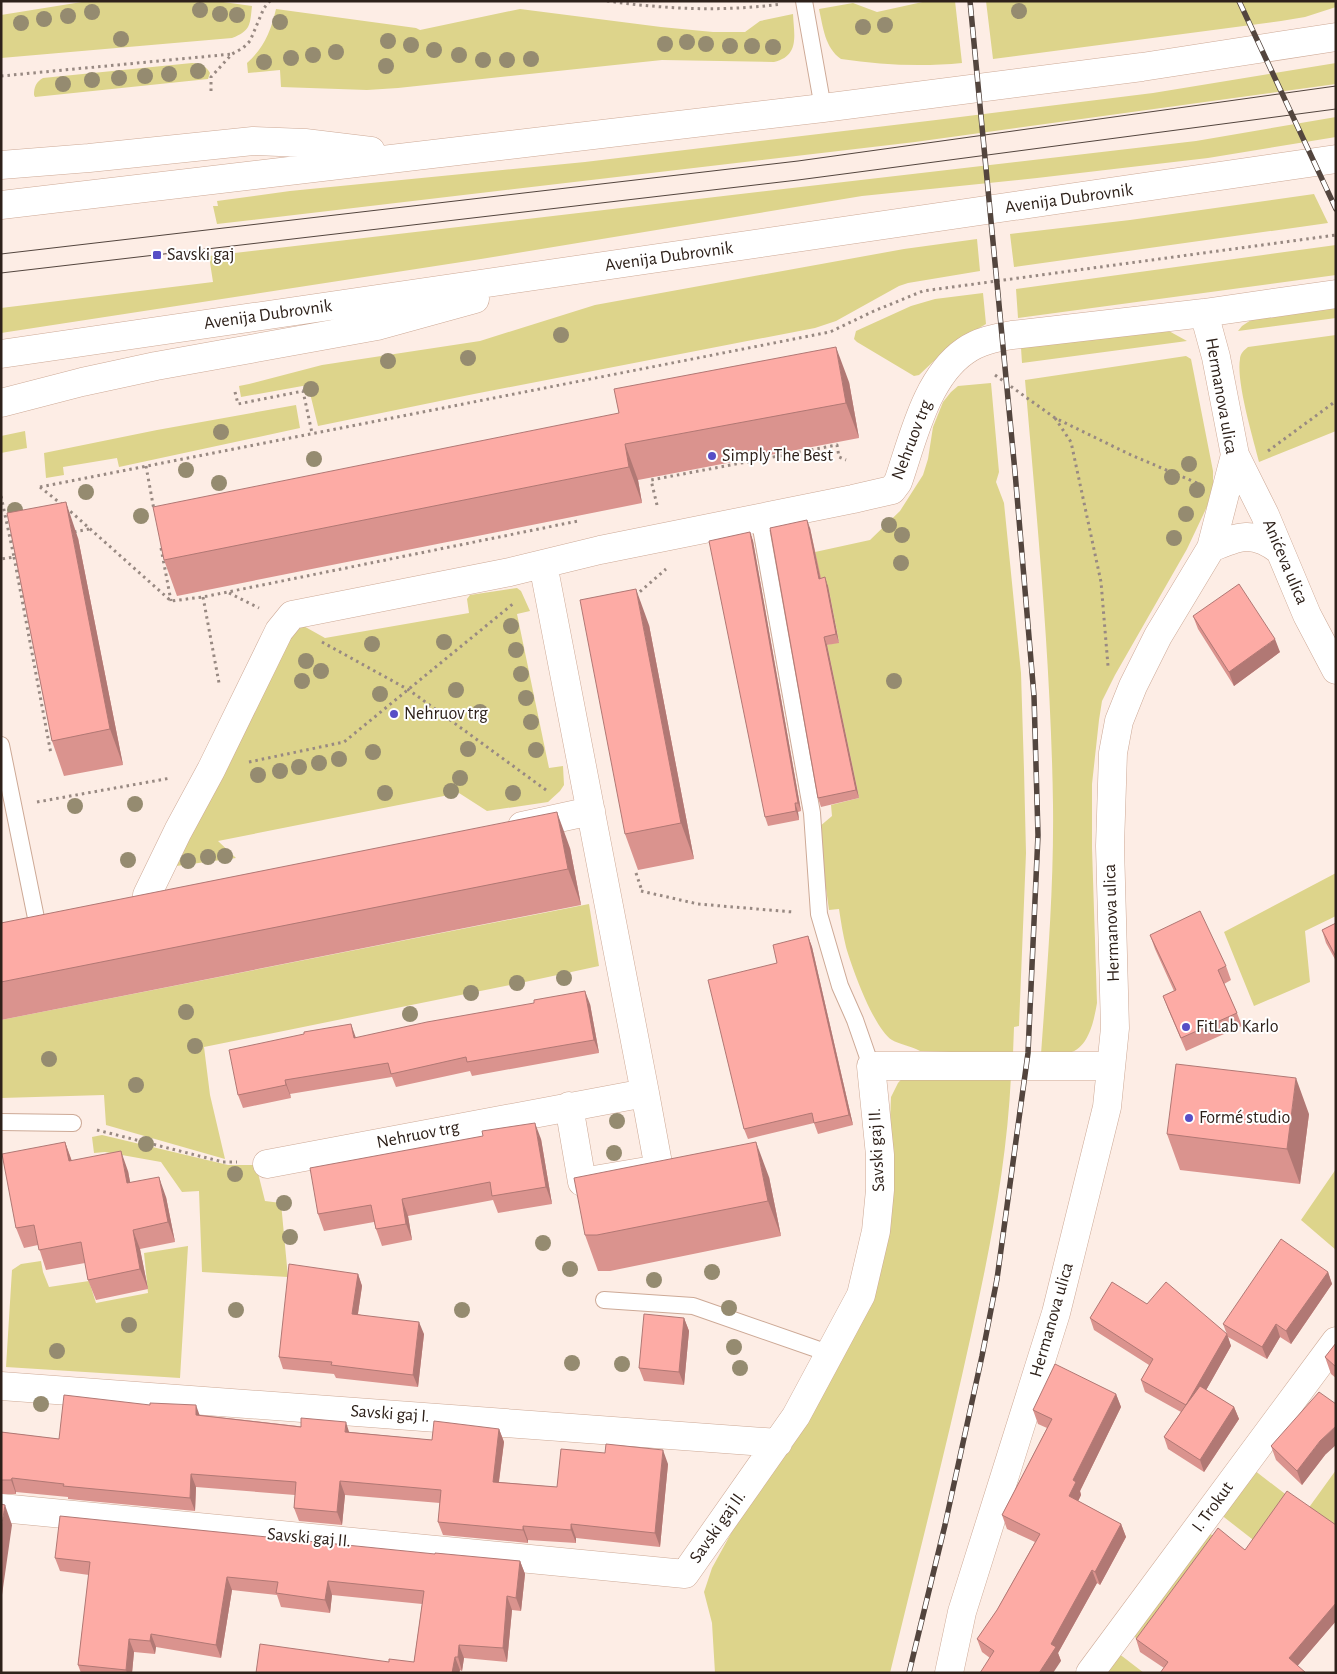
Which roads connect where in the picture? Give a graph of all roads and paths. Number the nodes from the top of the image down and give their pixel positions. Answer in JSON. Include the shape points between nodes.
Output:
{"nodes":[{"id":1,"x":270,"y":1,"type":"edge"},
{"id":2,"x":607,"y":1,"type":"edge"},
{"id":3,"x":804,"y":1,"type":"edge"},
{"id":4,"x":782,"y":4,"type":"dead end"},
{"id":5,"x":1336,"y":37,"type":"edge"},
{"id":6,"x":232,"y":54,"type":"junction"},
{"id":7,"x":1,"y":76,"type":"edge"},
{"id":8,"x":211,"y":91,"type":"dead end"},
{"id":9,"x":823,"y":108,"type":"junction"},
{"id":10,"x":402,"y":157,"type":"junction"},
{"id":11,"x":1336,"y":159,"type":"edge"},
{"id":12,"x":1,"y":165,"type":"edge"},
{"id":13,"x":1,"y":205,"type":"edge"},
{"id":14,"x":1336,"y":235,"type":"edge"},
{"id":15,"x":577,"y":270,"type":"junction"},
{"id":16,"x":1336,"y":294,"type":"edge"},
{"id":17,"x":1204,"y":314,"type":"junction"},
{"id":18,"x":1,"y":354,"type":"edge"},
{"id":19,"x":995,"y":375,"type":"dead end"},
{"id":20,"x":235,"y":392,"type":"dead end"},
{"id":21,"x":1336,"y":400,"type":"edge"},
{"id":22,"x":1,"y":403,"type":"edge"},
{"id":23,"x":1055,"y":418,"type":"junction"},
{"id":24,"x":312,"y":433,"type":"junction"},
{"id":25,"x":1267,"y":452,"type":"dead end"},
{"id":26,"x":1235,"y":454,"type":"junction"},
{"id":27,"x":846,"y":460,"type":"dead end"},
{"id":28,"x":146,"y":466,"type":"junction"},
{"id":29,"x":1201,"y":484,"type":"dead end"},
{"id":30,"x":1,"y":496,"type":"edge"},
{"id":31,"x":658,"y":512,"type":"dead end"},
{"id":32,"x":155,"y":514,"type":"edge"},
{"id":33,"x":759,"y":517,"type":"junction"},
{"id":34,"x":579,"y":521,"type":"dead end"},
{"id":35,"x":90,"y":529,"type":"junction"},
{"id":36,"x":70,"y":533,"type":"edge"},
{"id":37,"x":160,"y":543,"type":"edge"},
{"id":38,"x":1211,"y":548,"type":"junction"},
{"id":39,"x":1279,"y":550,"type":"junction"},
{"id":40,"x":14,"y":557,"type":"junction"},
{"id":41,"x":1,"y":559,"type":"edge"},
{"id":42,"x":543,"y":564,"type":"junction"},
{"id":43,"x":670,"y":566,"type":"dead end"},
{"id":44,"x":228,"y":592,"type":"junction"},
{"id":45,"x":633,"y":597,"type":"edge"},
{"id":46,"x":203,"y":598,"type":"junction"},
{"id":47,"x":520,"y":599,"type":"dead end"},
{"id":48,"x":171,"y":602,"type":"junction"},
{"id":49,"x":262,"y":610,"type":"dead end"},
{"id":50,"x":322,"y":642,"type":"dead end"},
{"id":51,"x":1336,"y":670,"type":"edge"},
{"id":52,"x":1109,"y":675,"type":"dead end"},
{"id":53,"x":220,"y":688,"type":"dead end"},
{"id":54,"x":409,"y":690,"type":"junction"},
{"id":55,"x":1,"y":745,"type":"edge"},
{"id":56,"x":51,"y":754,"type":"edge"},
{"id":57,"x":240,"y":764,"type":"dead end"},
{"id":58,"x":175,"y":778,"type":"dead end"},
{"id":59,"x":550,"y":793,"type":"dead end"},
{"id":60,"x":35,"y":803,"type":"dead end"},
{"id":61,"x":591,"y":811,"type":"junction"},
{"id":62,"x":497,"y":830,"type":"edge"},
{"id":63,"x":633,"y":889,"type":"dead end"},
{"id":64,"x":121,"y":901,"type":"edge"},
{"id":65,"x":800,"y":913,"type":"dead end"},
{"id":66,"x":49,"y":916,"type":"joint"},
{"id":67,"x":10,"y":924,"type":"edge"},
{"id":68,"x":871,"y":1066,"type":"junction"},
{"id":69,"x":1111,"y":1066,"type":"junction"},
{"id":70,"x":645,"y":1093,"type":"junction"},
{"id":71,"x":569,"y":1106,"type":"junction"},
{"id":72,"x":1,"y":1122,"type":"edge"},
{"id":73,"x":73,"y":1123,"type":"joint"},
{"id":74,"x":266,"y":1164,"type":"joint"},
{"id":75,"x":604,"y":1300,"type":"dead end"},
{"id":76,"x":1336,"y":1341,"type":"edge"},
{"id":77,"x":830,"y":1354,"type":"junction"},
{"id":78,"x":1,"y":1386,"type":"edge"},
{"id":79,"x":778,"y":1443,"type":"junction"},
{"id":80,"x":1,"y":1508,"type":"edge"},
{"id":81,"x":949,"y":1673,"type":"edge"},
{"id":82,"x":1090,"y":1673,"type":"edge"}],
"edges":[{"from":1,"to":6,"type":"path","via":[[250,41]]},
{"from":2,"to":4,"type":"path","via":[[705,10]]},
{"from":3,"to":9,"type":"lane"},
{"from":5,"to":9,"type":"street","via":[[1142,67]]},
{"from":6,"to":7,"type":"path"},
{"from":6,"to":8,"type":"path","via":[[211,77]]},
{"from":9,"to":10,"type":"street"},
{"from":10,"to":12,"type":"street","via":[[356,148],[254,142]]},
{"from":10,"to":13,"type":"street"},
{"from":11,"to":15,"type":"street","name":"Avenija Dubrovnik"},
{"from":14,"to":24,"type":"path","via":[[923,291],[830,332]]},
{"from":15,"to":18,"type":"street","name":"Avenija Dubrovnik"},
{"from":15,"to":22,"type":"street","via":[[377,326],[156,366]]},
{"from":16,"to":17,"type":"street","name":"Hermanova ulica"},
{"from":17,"to":26,"type":"street","name":"Hermanova ulica"},
{"from":17,"to":33,"type":"street","name":"Nehruov trg","via":[[1032,332],[983,341],[949,365],[929,395],[898,482],[892,490]]},
{"from":19,"to":23,"type":"path"},
{"from":20,"to":24,"type":"path","via":[[238,404],[303,391]]},
{"from":21,"to":25,"type":"path"},
{"from":23,"to":29,"type":"path"},
{"from":23,"to":52,"type":"path","via":[[1071,442],[1101,582]]},
{"from":24,"to":28,"type":"path"},
{"from":26,"to":38,"type":"street","name":"Hermanova ulica"},
{"from":26,"to":39,"type":"street","name":"Anićeva ulica"},
{"from":27,"to":31,"type":"path","via":[[839,457],[836,445],[651,480]]},
{"from":28,"to":32,"type":"path"},
{"from":28,"to":35,"type":"path","via":[[40,487]]},
{"from":30,"to":40,"type":"path"},
{"from":33,"to":42,"type":"street","name":"Nehruov trg"},
{"from":33,"to":68,"type":"lane","via":[[812,813],[819,914],[840,986]]},
{"from":34,"to":44,"type":"path"},
{"from":35,"to":36,"type":"path"},
{"from":35,"to":48,"type":"path"},
{"from":37,"to":48,"type":"path"},
{"from":38,"to":39,"type":"street","via":[[1234,538],[1252,537]]},
{"from":38,"to":69,"type":"street","name":"Hermanova ulica","via":[[1158,636],[1119,721],[1113,753],[1110,846],[1115,1028]]},
{"from":39,"to":51,"type":"street","name":"Anićeva ulica","via":[[1307,616]]},
{"from":40,"to":41,"type":"path"},
{"from":40,"to":56,"type":"path"},
{"from":42,"to":61,"type":"street"},
{"from":42,"to":64,"type":"street","name":"Nehruov trg","via":[[292,615],[279,631],[178,831],[160,893]]},
{"from":43,"to":45,"type":"path"},
{"from":44,"to":46,"type":"path"},
{"from":44,"to":49,"type":"path"},
{"from":46,"to":48,"type":"path"},
{"from":46,"to":53,"type":"path"},
{"from":47,"to":54,"type":"path"},
{"from":50,"to":54,"type":"path"},
{"from":54,"to":57,"type":"path","via":[[344,742]]},
{"from":54,"to":59,"type":"path"},
{"from":55,"to":66,"type":"lane"},
{"from":58,"to":60,"type":"path"},
{"from":61,"to":62,"type":"street"},
{"from":61,"to":70,"type":"street"},
{"from":63,"to":65,"type":"path","via":[[698,904]]},
{"from":66,"to":67,"type":"street"},
{"from":68,"to":69,"type":"street"},
{"from":68,"to":77,"type":"street","name":"Savski gaj II.","via":[[880,1155],[876,1231],[861,1295]]},
{"from":69,"to":81,"type":"street","name":"Hermanova ulica","via":[[1107,1107],[1056,1313],[962,1612]]},
{"from":70,"to":71,"type":"street","name":"Nehruov trg"},
{"from":70,"to":71,"type":"street","via":[[659,1169],[582,1182]]},
{"from":71,"to":74,"type":"street","name":"Nehruov trg"},
{"from":72,"to":73,"type":"lane"},
{"from":73,"to":74,"type":"path","via":[[223,1162]]},
{"from":75,"to":77,"type":"lane","via":[[693,1306]]},
{"from":76,"to":82,"type":"street","name":"I. Trokut"},
{"from":77,"to":79,"type":"street","name":"Savski gaj II."},
{"from":78,"to":79,"type":"street","name":"Savski gaj I."},
{"from":79,"to":80,"type":"street","name":"Savski gaj II.","via":[[685,1574]]}]}
